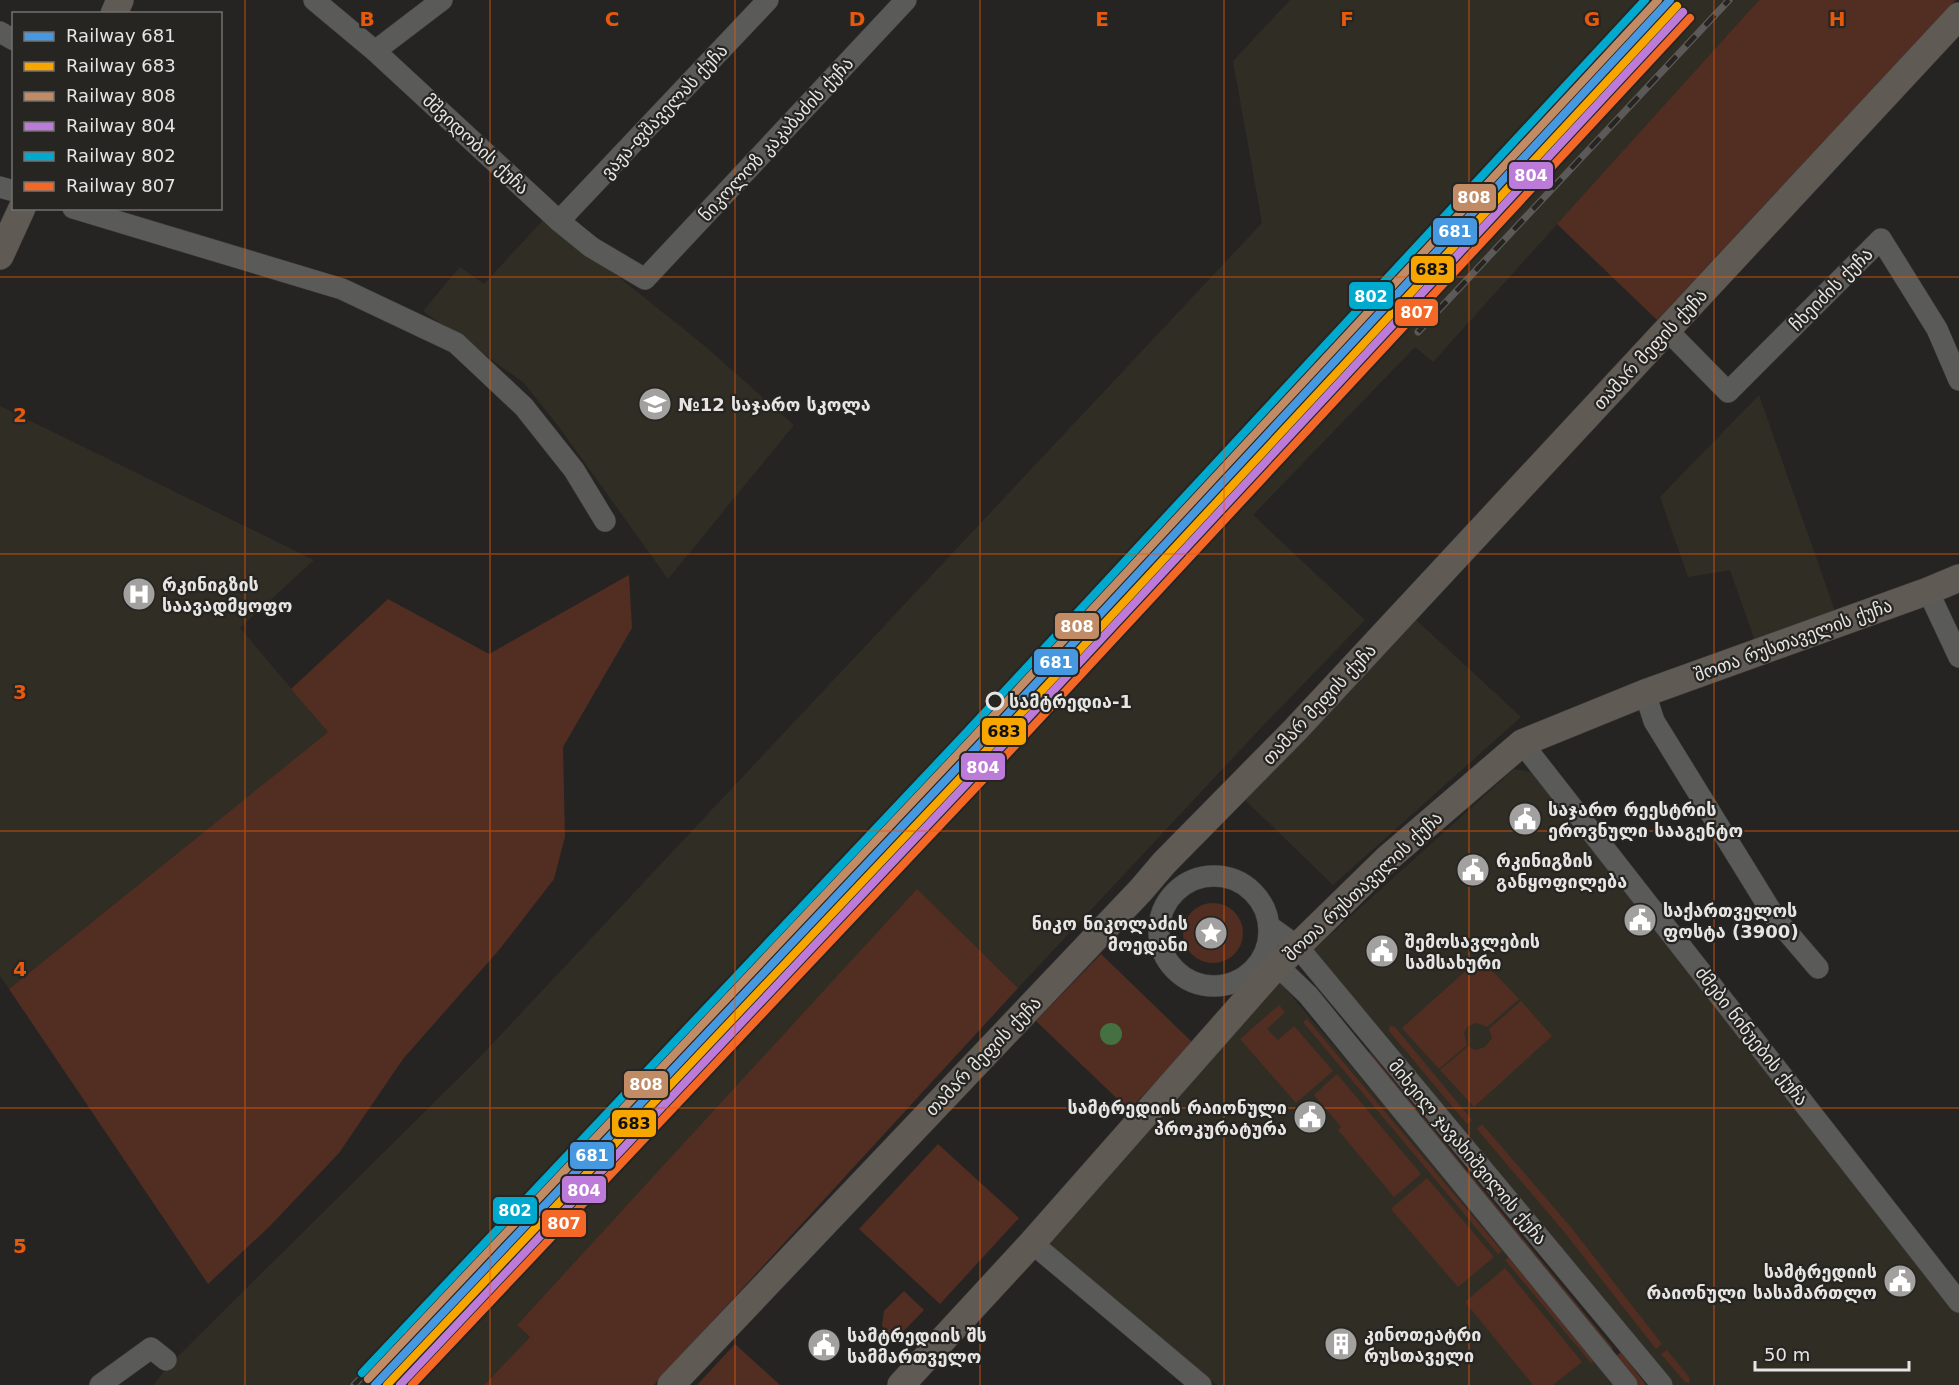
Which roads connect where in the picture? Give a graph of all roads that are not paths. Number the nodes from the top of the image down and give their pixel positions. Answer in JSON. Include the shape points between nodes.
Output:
{"nodes":[{"id":1,"x":314,"y":0,"type":"edge"},
{"id":2,"x":442,"y":0,"type":"edge"},
{"id":3,"x":768,"y":0,"type":"edge"},
{"id":4,"x":906,"y":0,"type":"edge"},
{"id":5,"x":1959,"y":16,"type":"edge"},
{"id":6,"x":375,"y":51,"type":"junction"},
{"id":7,"x":21,"y":210,"type":"edge"},
{"id":8,"x":80,"y":210,"type":"edge"},
{"id":9,"x":559,"y":221,"type":"junction"},
{"id":10,"x":0,"y":256,"type":"edge"},
{"id":11,"x":645,"y":279,"type":"joint"},
{"id":12,"x":1668,"y":331,"type":"junction"},
{"id":13,"x":1959,"y":380,"type":"edge"},
{"id":14,"x":605,"y":521,"type":"dead end"},
{"id":15,"x":1959,"y":578,"type":"edge"},
{"id":16,"x":1928,"y":591,"type":"junction"},
{"id":17,"x":1959,"y":657,"type":"edge"},
{"id":18,"x":1645,"y":693,"type":"junction"},
{"id":19,"x":1522,"y":743,"type":"junction"},
{"id":20,"x":1164,"y":864,"type":"junction"},
{"id":21,"x":1201,"y":877,"type":"junction"},
{"id":22,"x":1141,"y":890,"type":"junction"},
{"id":23,"x":1269,"y":926,"type":"junction"},
{"id":24,"x":1158,"y":932,"type":"junction"},
{"id":25,"x":1297,"y":946,"type":"junction"},
{"id":26,"x":1818,"y":968,"type":"dead end"},
{"id":27,"x":1271,"y":972,"type":"junction"},
{"id":28,"x":1237,"y":981,"type":"junction"},
{"id":29,"x":1032,"y":1244,"type":"junction"},
{"id":30,"x":1959,"y":1302,"type":"edge"},
{"id":31,"x":166,"y":1360,"type":"dead end"},
{"id":32,"x":100,"y":1385,"type":"edge"},
{"id":33,"x":671,"y":1385,"type":"edge"},
{"id":34,"x":901,"y":1385,"type":"edge"},
{"id":35,"x":1201,"y":1385,"type":"edge"},
{"id":36,"x":1627,"y":1385,"type":"edge"},
{"id":37,"x":1662,"y":1385,"type":"edge"}],
"edges":[{"from":1,"to":6,"type":"street","name":"მშვიდობის ქუჩა"},
{"from":2,"to":6,"type":"street"},
{"from":3,"to":9,"type":"street","name":"ვაჟა-ფშაველას ქუჩა"},
{"from":4,"to":11,"type":"street","name":"ნიკოლოზ კაკაბაძის ქუჩა"},
{"from":5,"to":12,"type":"main road","name":"თამარ მეფის ქუჩა"},
{"from":6,"to":9,"type":"street","name":"მშვიდობის ქუჩა"},
{"from":7,"to":10,"type":"main road"},
{"from":8,"to":14,"type":"street","via":[[342,289],[456,343],[524,407],[574,470]]},
{"from":9,"to":11,"type":"street","name":"მშვიდობის ქუჩა","via":[[591,247]]},
{"from":12,"to":13,"type":"street","name":"ჩხეიძის ქუჩა","via":[[1728,392],[1881,238],[1937,329]]},
{"from":12,"to":20,"type":"main road","name":"თამარ მეფის ქუჩა","via":[[1295,730]]},
{"from":15,"to":16,"type":"main road","name":"შოთა რუსთაველის ქუჩა"},
{"from":16,"to":17,"type":"street"},
{"from":16,"to":18,"type":"main road","name":"შოთა რუსთაველის ქუჩა"},
{"from":18,"to":19,"type":"main road","name":"შოთა რუსთაველის ქუჩა"},
{"from":18,"to":26,"type":"street","via":[[1654,721],[1776,919]]},
{"from":19,"to":25,"type":"main road","name":"შოთა რუსთაველის ქუჩა","via":[[1388,858]]},
{"from":19,"to":30,"type":"street","name":"ძმები ნინუების ქუჩა"},
{"from":20,"to":21,"type":"street"},
{"from":20,"to":22,"type":"main road","name":"თამარ მეფის ქუჩა"},
{"from":21,"to":23,"type":"street","via":[[1227,877],[1250,889],[1262,905]]},
{"from":21,"to":24,"type":"street","via":[[1170,897]]},
{"from":22,"to":24,"type":"street"},
{"from":22,"to":33,"type":"main road","name":"თამარ მეფის ქუჩა"},
{"from":23,"to":25,"type":"street","name":"მიხეილ ჯავახიშვილის ქუჩა"},
{"from":23,"to":28,"type":"street","via":[[1258,964]]},
{"from":24,"to":28,"type":"street","via":[[1166,958],[1184,978],[1210,986]]},
{"from":25,"to":27,"type":"main road","name":"შოთა რუსთაველის ქუჩა"},
{"from":25,"to":37,"type":"street","name":"მიხეილ ჯავახიშვილის ქუჩა"},
{"from":27,"to":28,"type":"street"},
{"from":27,"to":29,"type":"main road","name":"შოთა რუსთაველის ქუჩა"},
{"from":27,"to":36,"type":"street","name":"მიხეილ ჯავახიშვილის ქუჩა","via":[[1284,972],[1308,994]]},
{"from":29,"to":34,"type":"main road","name":"შოთა რუსთაველის ქუჩა"},
{"from":29,"to":35,"type":"street"},
{"from":31,"to":32,"type":"street","via":[[151,1348]]}]}
